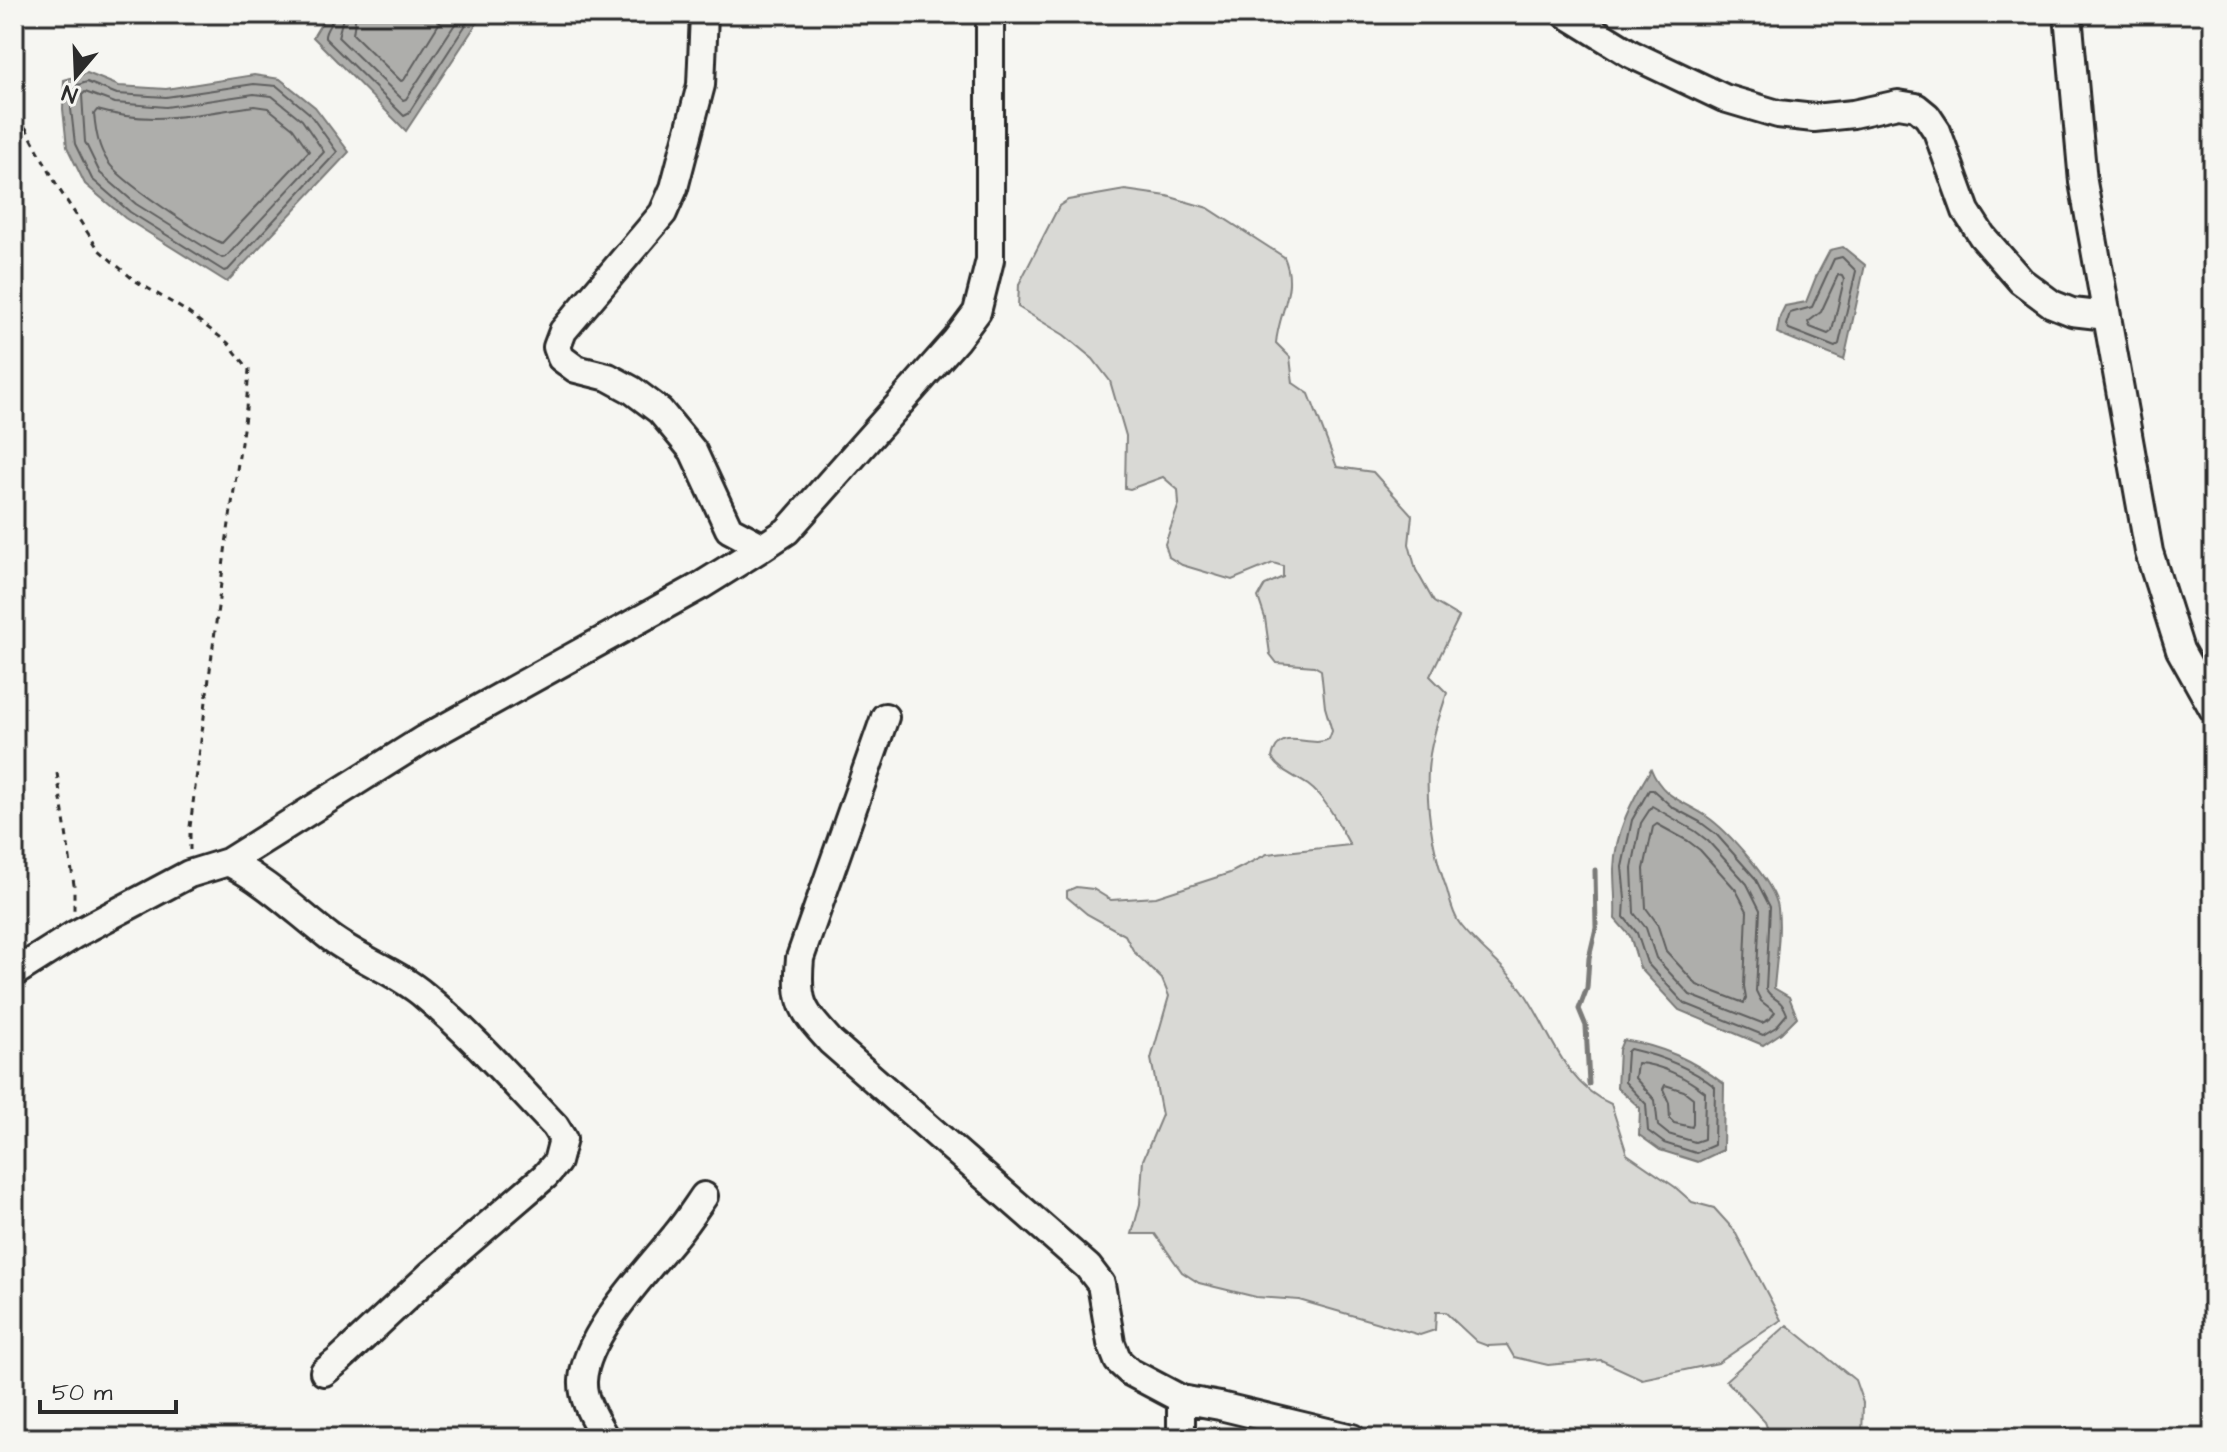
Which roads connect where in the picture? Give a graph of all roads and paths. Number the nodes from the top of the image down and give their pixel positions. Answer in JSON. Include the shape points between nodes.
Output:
{"nodes":[{"id":1,"x":704,"y":14,"type":"edge"},
{"id":2,"x":990,"y":14,"type":"edge"},
{"id":3,"x":1566,"y":14,"type":"edge"},
{"id":4,"x":2068,"y":14,"type":"edge"},
{"id":5,"x":14,"y":106,"type":"edge"},
{"id":6,"x":2107,"y":316,"type":"junction"},
{"id":7,"x":763,"y":547,"type":"junction"},
{"id":8,"x":2213,"y":709,"type":"edge"},
{"id":9,"x":885,"y":717,"type":"dead end"},
{"id":10,"x":57,"y":773,"type":"dead end"},
{"id":11,"x":228,"y":862,"type":"junction"},
{"id":12,"x":189,"y":874,"type":"junction"},
{"id":13,"x":74,"y":935,"type":"junction"},
{"id":14,"x":14,"y":973,"type":"edge"},
{"id":15,"x":704,"y":1196,"type":"dead end"},
{"id":16,"x":324,"y":1372,"type":"dead end"},
{"id":17,"x":1181,"y":1399,"type":"junction"},
{"id":18,"x":605,"y":1438,"type":"edge"},
{"id":19,"x":1181,"y":1438,"type":"edge"},
{"id":20,"x":1352,"y":1438,"type":"edge"}],
"edges":[{"from":1,"to":7,"type":"street","via":[[701,85],[663,213],[563,331],[557,347],[561,358],[576,369],[608,377],[660,411],[693,451],[729,529]]},
{"from":2,"to":7,"type":"street","via":[[990,260],[977,312],[787,531]]},
{"from":3,"to":6,"type":"street","via":[[1631,54],[1724,98],[1778,114],[1814,118],[1898,104],[1916,107],[1937,131],[1966,211],[2021,281],[2052,304]]},
{"from":4,"to":6,"type":"street","via":[[2083,182]]},
{"from":5,"to":12,"type":"path","via":[[99,250],[228,343],[249,369],[190,827]]},
{"from":6,"to":8,"type":"street","via":[[2149,552],[2180,650]]},
{"from":7,"to":11,"type":"street","via":[[424,739]]},
{"from":9,"to":17,"type":"street","via":[[800,958],[797,987],[806,1014],[831,1042],[1088,1267],[1101,1284],[1118,1361]]},
{"from":10,"to":13,"type":"path","via":[[74,885]]},
{"from":11,"to":12,"type":"street"},
{"from":11,"to":16,"type":"street","via":[[279,894],[347,949],[424,995],[563,1139],[557,1162],[545,1176]]},
{"from":12,"to":13,"type":"street"},
{"from":13,"to":14,"type":"street"},
{"from":15,"to":18,"type":"street","via":[[623,1300],[593,1349],[583,1381],[585,1399]]},
{"from":17,"to":19,"type":"street"},
{"from":17,"to":20,"type":"street"}]}
